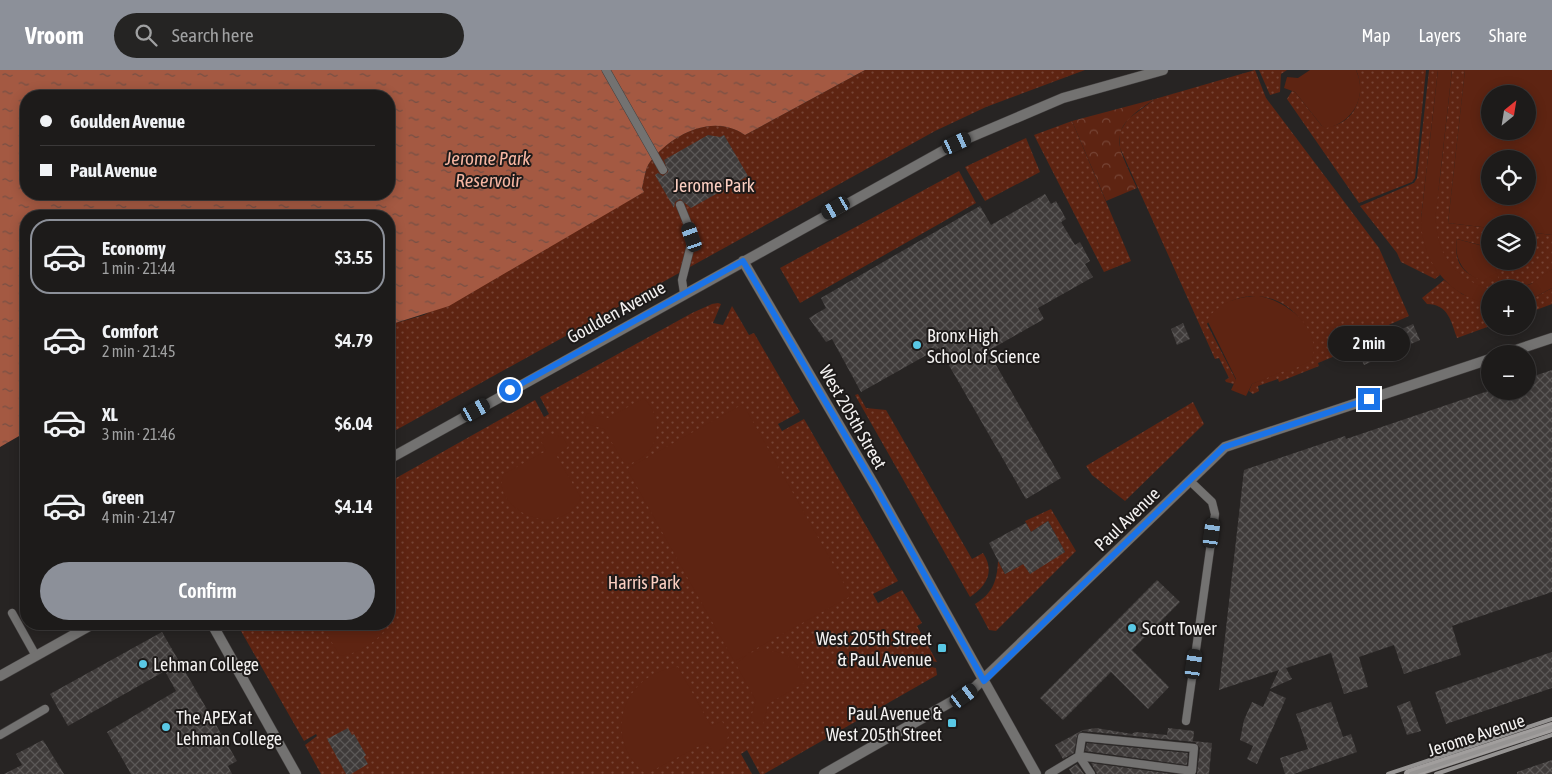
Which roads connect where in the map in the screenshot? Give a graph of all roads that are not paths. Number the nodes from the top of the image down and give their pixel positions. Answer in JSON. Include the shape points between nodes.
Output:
{"nodes":[{"id":1,"x":606,"y":70,"type":"edge"},
{"id":2,"x":1163,"y":70,"type":"edge"},
{"id":3,"x":663,"y":170,"type":"dead end"},
{"id":4,"x":680,"y":205,"type":"dead end"},
{"id":5,"x":743,"y":261,"type":"junction"},
{"id":6,"x":684,"y":293,"type":"junction"},
{"id":7,"x":1552,"y":338,"type":"edge"},
{"id":8,"x":1531,"y":345,"type":"edge"},
{"id":9,"x":1481,"y":361,"type":"edge"},
{"id":10,"x":395,"y":456,"type":"edge"},
{"id":11,"x":1190,"y":480,"type":"junction"},
{"id":12,"x":12,"y":612,"type":"dead end"},
{"id":13,"x":20,"y":627,"type":"edge"},
{"id":14,"x":22,"y":630,"type":"edge"},
{"id":15,"x":83,"y":630,"type":"edge"},
{"id":16,"x":215,"y":630,"type":"edge"},
{"id":17,"x":36,"y":656,"type":"junction"},
{"id":18,"x":0,"y":676,"type":"edge"},
{"id":19,"x":984,"y":681,"type":"junction"},
{"id":20,"x":45,"y":709,"type":"dead end"},
{"id":21,"x":1186,"y":721,"type":"dead end"},
{"id":22,"x":1552,"y":727,"type":"edge"},
{"id":23,"x":0,"y":735,"type":"edge"},
{"id":24,"x":1079,"y":756,"type":"junction"},
{"id":25,"x":1191,"y":772,"type":"edge"},
{"id":26,"x":296,"y":774,"type":"edge"},
{"id":27,"x":824,"y":774,"type":"edge"},
{"id":28,"x":1036,"y":774,"type":"edge"},
{"id":29,"x":1049,"y":774,"type":"edge"},
{"id":30,"x":1091,"y":774,"type":"edge"},
{"id":31,"x":1409,"y":774,"type":"edge"}],
"edges":[{"from":1,"to":3,"type":"lane"},
{"from":2,"to":5,"type":"street","name":"Goulden Avenue","via":[[1063,98],[983,130]]},
{"from":4,"to":6,"type":"lane","via":[[692,237],[682,280]]},
{"from":5,"to":6,"type":"street","name":"Goulden Avenue"},
{"from":5,"to":19,"type":"street","name":"West 205th Street"},
{"from":6,"to":10,"type":"street","name":"Goulden Avenue"},
{"from":7,"to":8,"type":"street"},
{"from":9,"to":11,"type":"street","name":"Paul Avenue","via":[[1224,447]]},
{"from":11,"to":19,"type":"street","name":"Paul Avenue"},
{"from":11,"to":21,"type":"lane","via":[[1212,502],[1215,514]]},
{"from":12,"to":13,"type":"lane"},
{"from":14,"to":17,"type":"lane"},
{"from":15,"to":17,"type":"street"},
{"from":16,"to":26,"type":"street"},
{"from":17,"to":18,"type":"street"},
{"from":19,"to":27,"type":"street","name":"Paul Avenue","via":[[953,702]]},
{"from":19,"to":28,"type":"street","name":"West 205th Street"},
{"from":20,"to":23,"type":"lane"},
{"from":22,"to":31,"type":"main road","name":"Jerome Avenue"},
{"from":24,"to":25,"type":"lane"},
{"from":24,"to":25,"type":"lane","via":[[1082,737],[1194,748]]},
{"from":24,"to":29,"type":"lane"},
{"from":24,"to":30,"type":"lane"}]}
